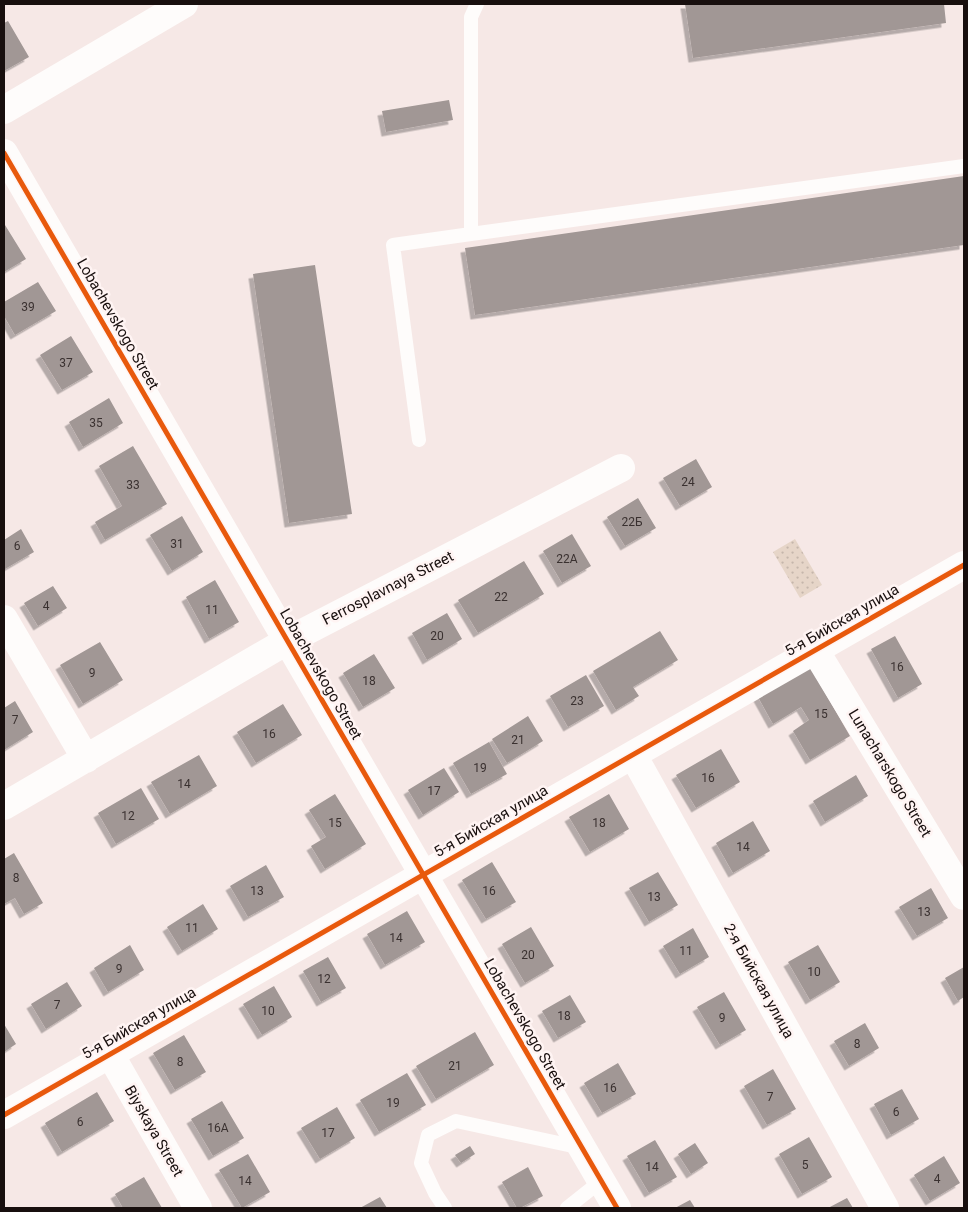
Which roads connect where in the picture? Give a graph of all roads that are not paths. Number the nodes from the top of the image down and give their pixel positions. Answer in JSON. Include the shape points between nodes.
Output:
{"nodes":[{"id":1,"x":184,"y":4,"type":"edge"},
{"id":2,"x":477,"y":4,"type":"edge"},
{"id":3,"x":4,"y":110,"type":"edge"},
{"id":4,"x":4,"y":153,"type":"edge"},
{"id":5,"x":964,"y":166,"type":"edge"},
{"id":6,"x":471,"y":234,"type":"junction"},
{"id":7,"x":418,"y":440,"type":"dead end"},
{"id":8,"x":620,"y":468,"type":"dead end"},
{"id":9,"x":964,"y":565,"type":"edge"},
{"id":10,"x":4,"y":619,"type":"edge"},
{"id":11,"x":287,"y":641,"type":"junction"},
{"id":12,"x":815,"y":650,"type":"junction"},
{"id":13,"x":633,"y":755,"type":"junction"},
{"id":14,"x":86,"y":759,"type":"junction"},
{"id":15,"x":4,"y":806,"type":"edge"},
{"id":16,"x":423,"y":874,"type":"junction"},
{"id":17,"x":964,"y":896,"type":"edge"},
{"id":18,"x":110,"y":1054,"type":"junction"},
{"id":19,"x":4,"y":1115,"type":"edge"},
{"id":20,"x":582,"y":1149,"type":"junction"},
{"id":21,"x":601,"y":1181,"type":"junction"},
{"id":22,"x":198,"y":1208,"type":"edge"},
{"id":23,"x":444,"y":1208,"type":"edge"},
{"id":24,"x":567,"y":1208,"type":"edge"},
{"id":25,"x":617,"y":1208,"type":"edge"},
{"id":26,"x":885,"y":1208,"type":"edge"}],
"edges":[{"from":1,"to":3,"type":"street"},
{"from":2,"to":6,"type":"lane","via":[[471,17]]},
{"from":4,"to":11,"type":"street","name":"Lobachevskogo Street"},
{"from":5,"to":6,"type":"lane"},
{"from":6,"to":7,"type":"lane","via":[[392,245]]},
{"from":8,"to":11,"type":"street","name":"Ferrosplavnaya Street"},
{"from":9,"to":12,"type":"street","name":"5-я Бийская улица"},
{"from":10,"to":14,"type":"street"},
{"from":11,"to":14,"type":"street","name":"Ferrosplavnaya Street"},
{"from":11,"to":16,"type":"street","name":"Lobachevskogo Street"},
{"from":12,"to":13,"type":"street","name":"5-я Бийская улица"},
{"from":12,"to":17,"type":"street","name":"Lunacharskogo Street"},
{"from":13,"to":16,"type":"street","name":"5-я Бийская улица"},
{"from":13,"to":26,"type":"street","name":"2-я Бийская улица"},
{"from":14,"to":15,"type":"street","name":"Ferrosplavnaya Street"},
{"from":16,"to":18,"type":"street","name":"5-я Бийская улица"},
{"from":16,"to":20,"type":"street","name":"Lobachevskogo Street"},
{"from":18,"to":19,"type":"street","name":"5-я Бийская улица"},
{"from":18,"to":22,"type":"street","name":"Biyskaya Street"},
{"from":20,"to":21,"type":"street","name":"Lobachevskogo Street"},
{"from":20,"to":23,"type":"lane","via":[[456,1120],[428,1135],[421,1163]]},
{"from":21,"to":24,"type":"lane"},
{"from":21,"to":25,"type":"street","name":"Lobachevskogo Street"}]}
